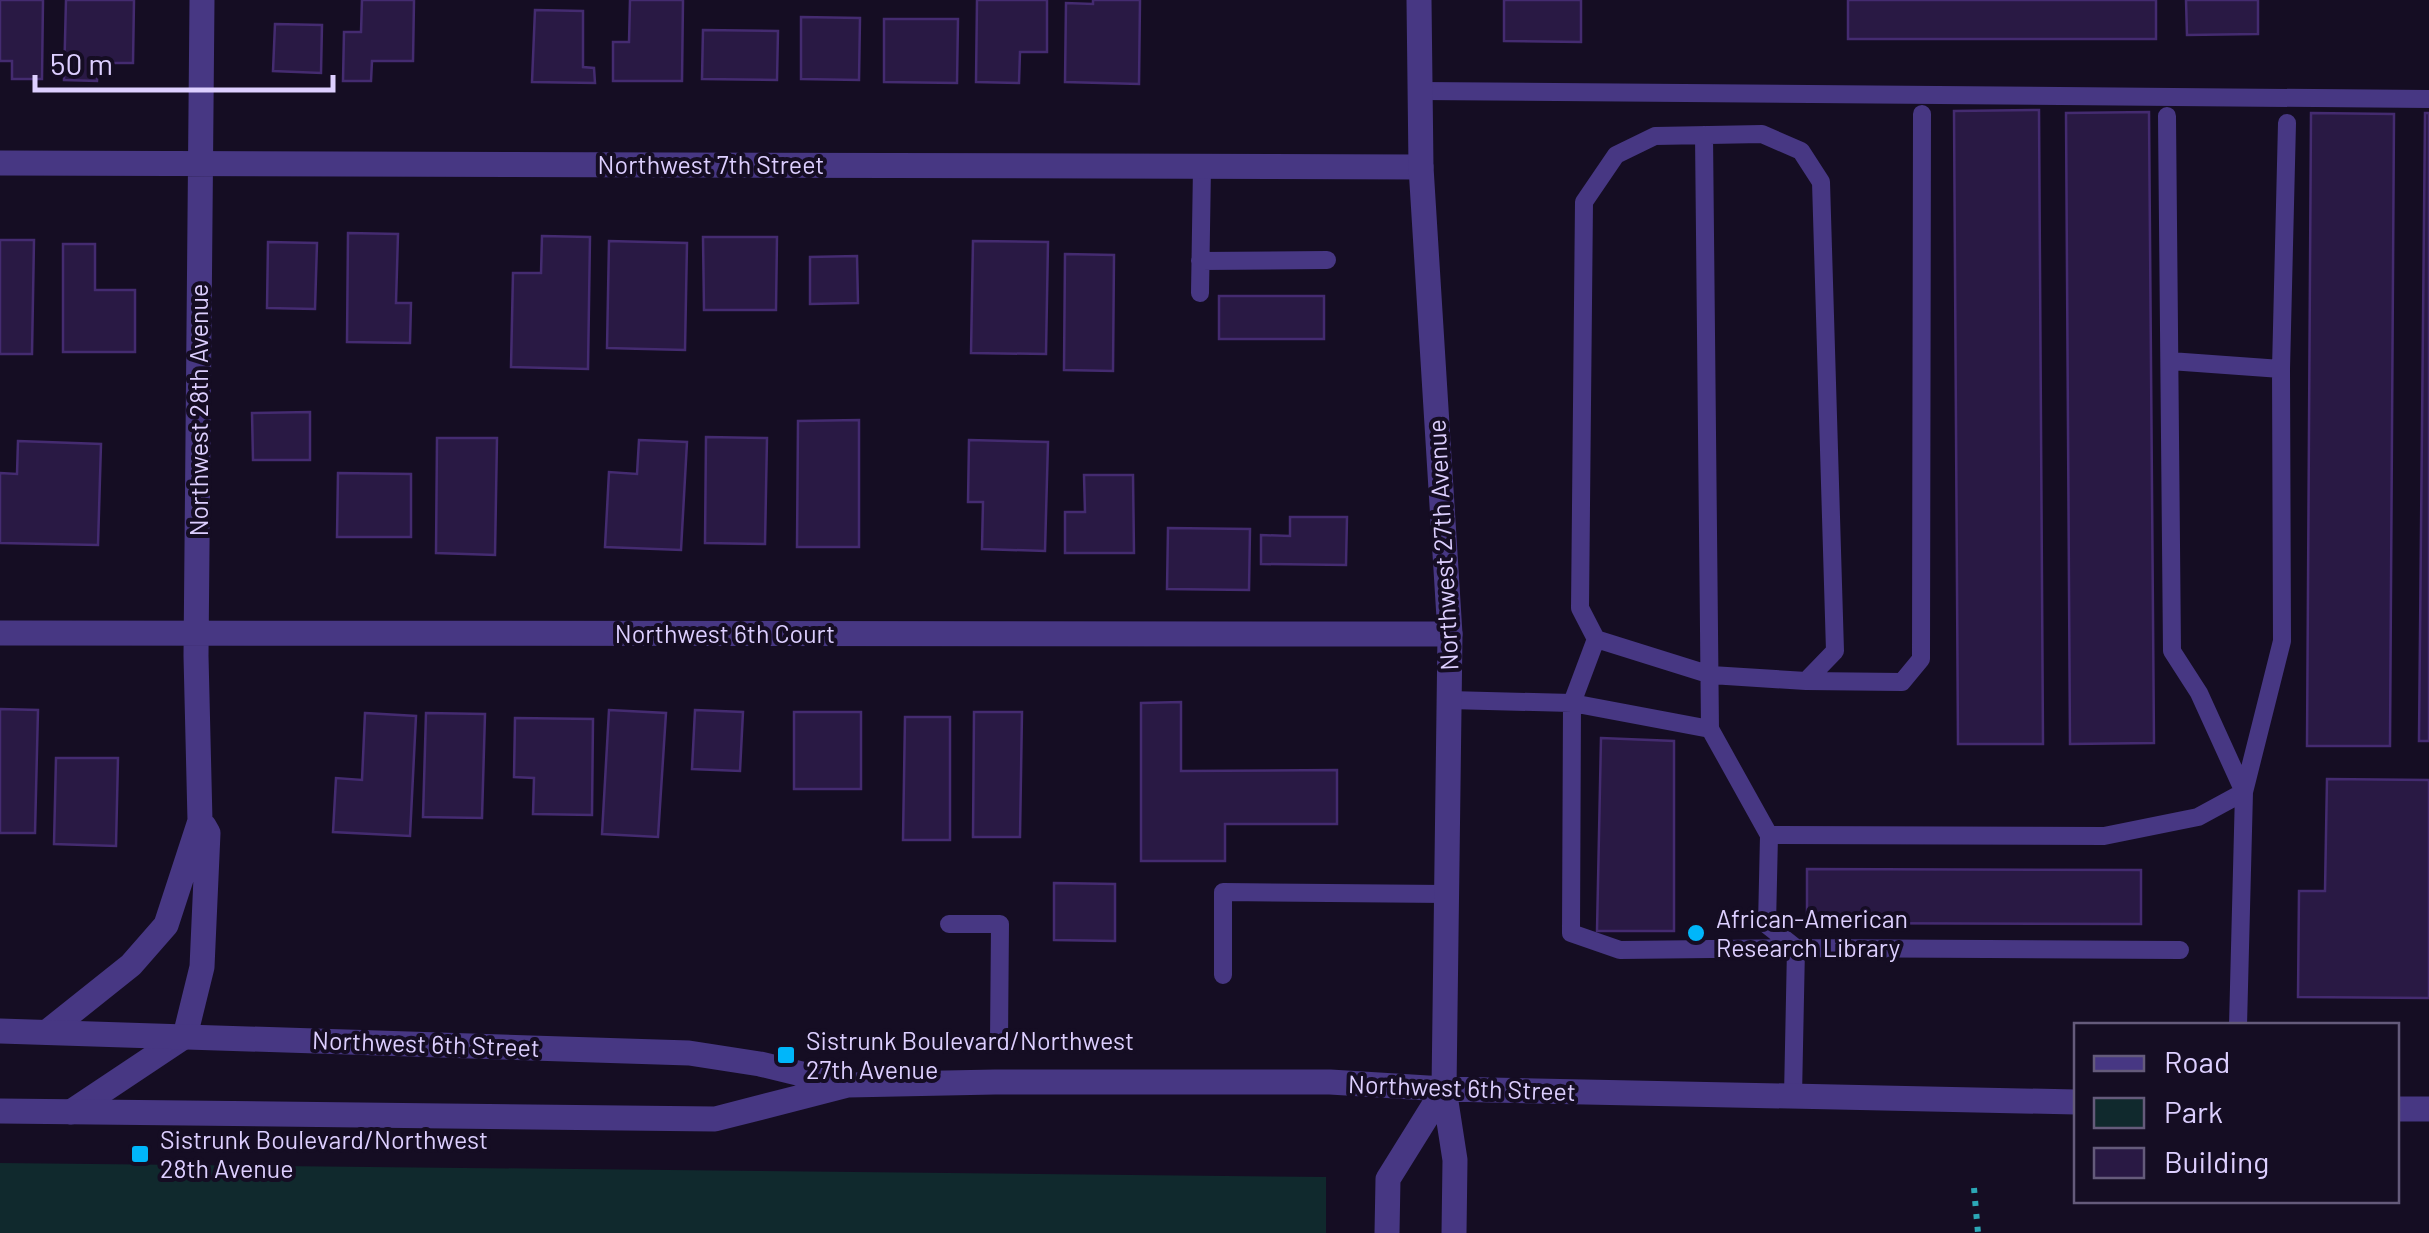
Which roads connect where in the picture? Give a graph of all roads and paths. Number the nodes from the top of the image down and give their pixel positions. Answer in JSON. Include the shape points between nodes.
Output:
{"nodes":[{"id":1,"x":202,"y":0,"type":"edge"},
{"id":2,"x":1419,"y":0,"type":"edge"},
{"id":3,"x":1420,"y":91,"type":"junction"},
{"id":4,"x":2429,"y":99,"type":"edge"},
{"id":5,"x":1922,"y":114,"type":"dead end"},
{"id":6,"x":2167,"y":116,"type":"dead end"},
{"id":7,"x":2287,"y":123,"type":"dead end"},
{"id":8,"x":1704,"y":135,"type":"junction"},
{"id":9,"x":0,"y":163,"type":"edge"},
{"id":10,"x":201,"y":163,"type":"junction"},
{"id":11,"x":1202,"y":166,"type":"junction"},
{"id":12,"x":1421,"y":167,"type":"junction"},
{"id":13,"x":1326,"y":260,"type":"dead end"},
{"id":14,"x":1200,"y":261,"type":"junction"},
{"id":15,"x":1200,"y":293,"type":"dead end"},
{"id":16,"x":2170,"y":362,"type":"junction"},
{"id":17,"x":2280,"y":368,"type":"junction"},
{"id":18,"x":0,"y":634,"type":"edge"},
{"id":19,"x":197,"y":634,"type":"junction"},
{"id":20,"x":1450,"y":634,"type":"junction"},
{"id":21,"x":1596,"y":638,"type":"junction"},
{"id":22,"x":1711,"y":675,"type":"junction"},
{"id":23,"x":1806,"y":681,"type":"junction"},
{"id":24,"x":1449,"y":700,"type":"junction"},
{"id":25,"x":1572,"y":704,"type":"junction"},
{"id":26,"x":1710,"y":729,"type":"junction"},
{"id":27,"x":2244,"y":792,"type":"junction"},
{"id":28,"x":200,"y":820,"type":"junction"},
{"id":29,"x":1769,"y":834,"type":"junction"},
{"id":30,"x":1447,"y":894,"type":"junction"},
{"id":31,"x":949,"y":924,"type":"dead end"},
{"id":32,"x":1796,"y":948,"type":"junction"},
{"id":33,"x":2180,"y":950,"type":"dead end"},
{"id":34,"x":1223,"y":975,"type":"dead end"},
{"id":35,"x":2238,"y":1023,"type":"edge"},
{"id":36,"x":0,"y":1031,"type":"edge"},
{"id":37,"x":48,"y":1032,"type":"junction"},
{"id":38,"x":185,"y":1036,"type":"junction"},
{"id":39,"x":999,"y":1041,"type":"dead end"},
{"id":40,"x":848,"y":1085,"type":"junction"},
{"id":41,"x":1444,"y":1090,"type":"junction"},
{"id":42,"x":1793,"y":1096,"type":"junction"},
{"id":43,"x":2074,"y":1102,"type":"edge"},
{"id":44,"x":2399,"y":1108,"type":"edge"},
{"id":45,"x":2429,"y":1109,"type":"edge"},
{"id":46,"x":0,"y":1111,"type":"edge"},
{"id":47,"x":71,"y":1112,"type":"junction"},
{"id":48,"x":1974,"y":1188,"type":"dead end"},
{"id":49,"x":1387,"y":1233,"type":"edge"},
{"id":50,"x":1454,"y":1233,"type":"edge"},
{"id":51,"x":1978,"y":1233,"type":"edge"}],
"edges":[{"from":1,"to":10,"type":"street","name":"Northwest 28th Avenue"},
{"from":2,"to":3,"type":"street","name":"Northwest 27th Avenue"},
{"from":3,"to":4,"type":"lane"},
{"from":3,"to":12,"type":"street","name":"Northwest 27th Avenue"},
{"from":5,"to":23,"type":"lane","via":[[1922,659],[1902,682]]},
{"from":6,"to":16,"type":"lane"},
{"from":7,"to":17,"type":"lane"},
{"from":8,"to":21,"type":"lane","via":[[1656,136],[1616,155],[1584,202],[1580,608]]},
{"from":8,"to":22,"type":"lane"},
{"from":8,"to":23,"type":"lane","via":[[1762,134],[1801,151],[1821,182],[1835,651]]},
{"from":9,"to":10,"type":"street","name":"Northwest 7th Street"},
{"from":10,"to":11,"type":"street","name":"Northwest 7th Street"},
{"from":10,"to":19,"type":"street","name":"Northwest 28th Avenue"},
{"from":11,"to":12,"type":"street","name":"Northwest 7th Street"},
{"from":11,"to":14,"type":"lane"},
{"from":12,"to":20,"type":"street","name":"Northwest 27th Avenue"},
{"from":13,"to":14,"type":"lane"},
{"from":14,"to":15,"type":"lane"},
{"from":16,"to":17,"type":"lane"},
{"from":16,"to":27,"type":"lane","via":[[2172,652]]},
{"from":17,"to":27,"type":"lane","via":[[2282,642]]},
{"from":18,"to":19,"type":"street","name":"Northwest 6th Court"},
{"from":19,"to":20,"type":"street","name":"Northwest 6th Court"},
{"from":19,"to":28,"type":"street","name":"Northwest 28th Avenue"},
{"from":20,"to":24,"type":"street","name":"Northwest 27th Avenue"},
{"from":21,"to":22,"type":"lane"},
{"from":21,"to":25,"type":"lane"},
{"from":22,"to":23,"type":"lane"},
{"from":22,"to":26,"type":"lane"},
{"from":24,"to":25,"type":"lane"},
{"from":24,"to":30,"type":"street","name":"Northwest 27th Avenue"},
{"from":25,"to":26,"type":"lane"},
{"from":25,"to":32,"type":"lane","via":[[1571,934],[1620,950]]},
{"from":26,"to":29,"type":"lane"},
{"from":27,"to":29,"type":"lane","via":[[2198,817],[2104,836]]},
{"from":27,"to":35,"type":"lane"},
{"from":28,"to":37,"type":"street","name":"Northwest 28th Avenue","via":[[166,924],[130,965]]},
{"from":28,"to":38,"type":"street","name":"Northwest 28th Avenue","via":[[208,833],[202,967]]},
{"from":29,"to":32,"type":"lane","via":[[1767,925]]},
{"from":30,"to":34,"type":"lane","via":[[1223,892]]},
{"from":30,"to":41,"type":"street","name":"Northwest 27th Avenue"},
{"from":31,"to":39,"type":"lane","via":[[1000,924]]},
{"from":32,"to":33,"type":"lane"},
{"from":32,"to":42,"type":"lane"},
{"from":36,"to":37,"type":"street","name":"Northwest 6th Street"},
{"from":37,"to":38,"type":"street","name":"Northwest 6th Street"},
{"from":38,"to":40,"type":"street","name":"Northwest 6th Street","via":[[690,1053]]},
{"from":38,"to":47,"type":"street"},
{"from":40,"to":41,"type":"street","name":"Northwest 6th Street","via":[[1330,1082]]},
{"from":40,"to":47,"type":"street","name":"Northwest 6th Street","via":[[715,1118]]},
{"from":41,"to":42,"type":"street","name":"Northwest 6th Street"},
{"from":41,"to":49,"type":"street","via":[[1388,1179]]},
{"from":41,"to":50,"type":"street","name":"Northwest 27th Avenue","via":[[1455,1160]]},
{"from":42,"to":43,"type":"street","name":"Northwest 6th Street"},
{"from":44,"to":45,"type":"street"},
{"from":46,"to":47,"type":"street","name":"Northwest 6th Street"},
{"from":48,"to":51,"type":"path"}]}
